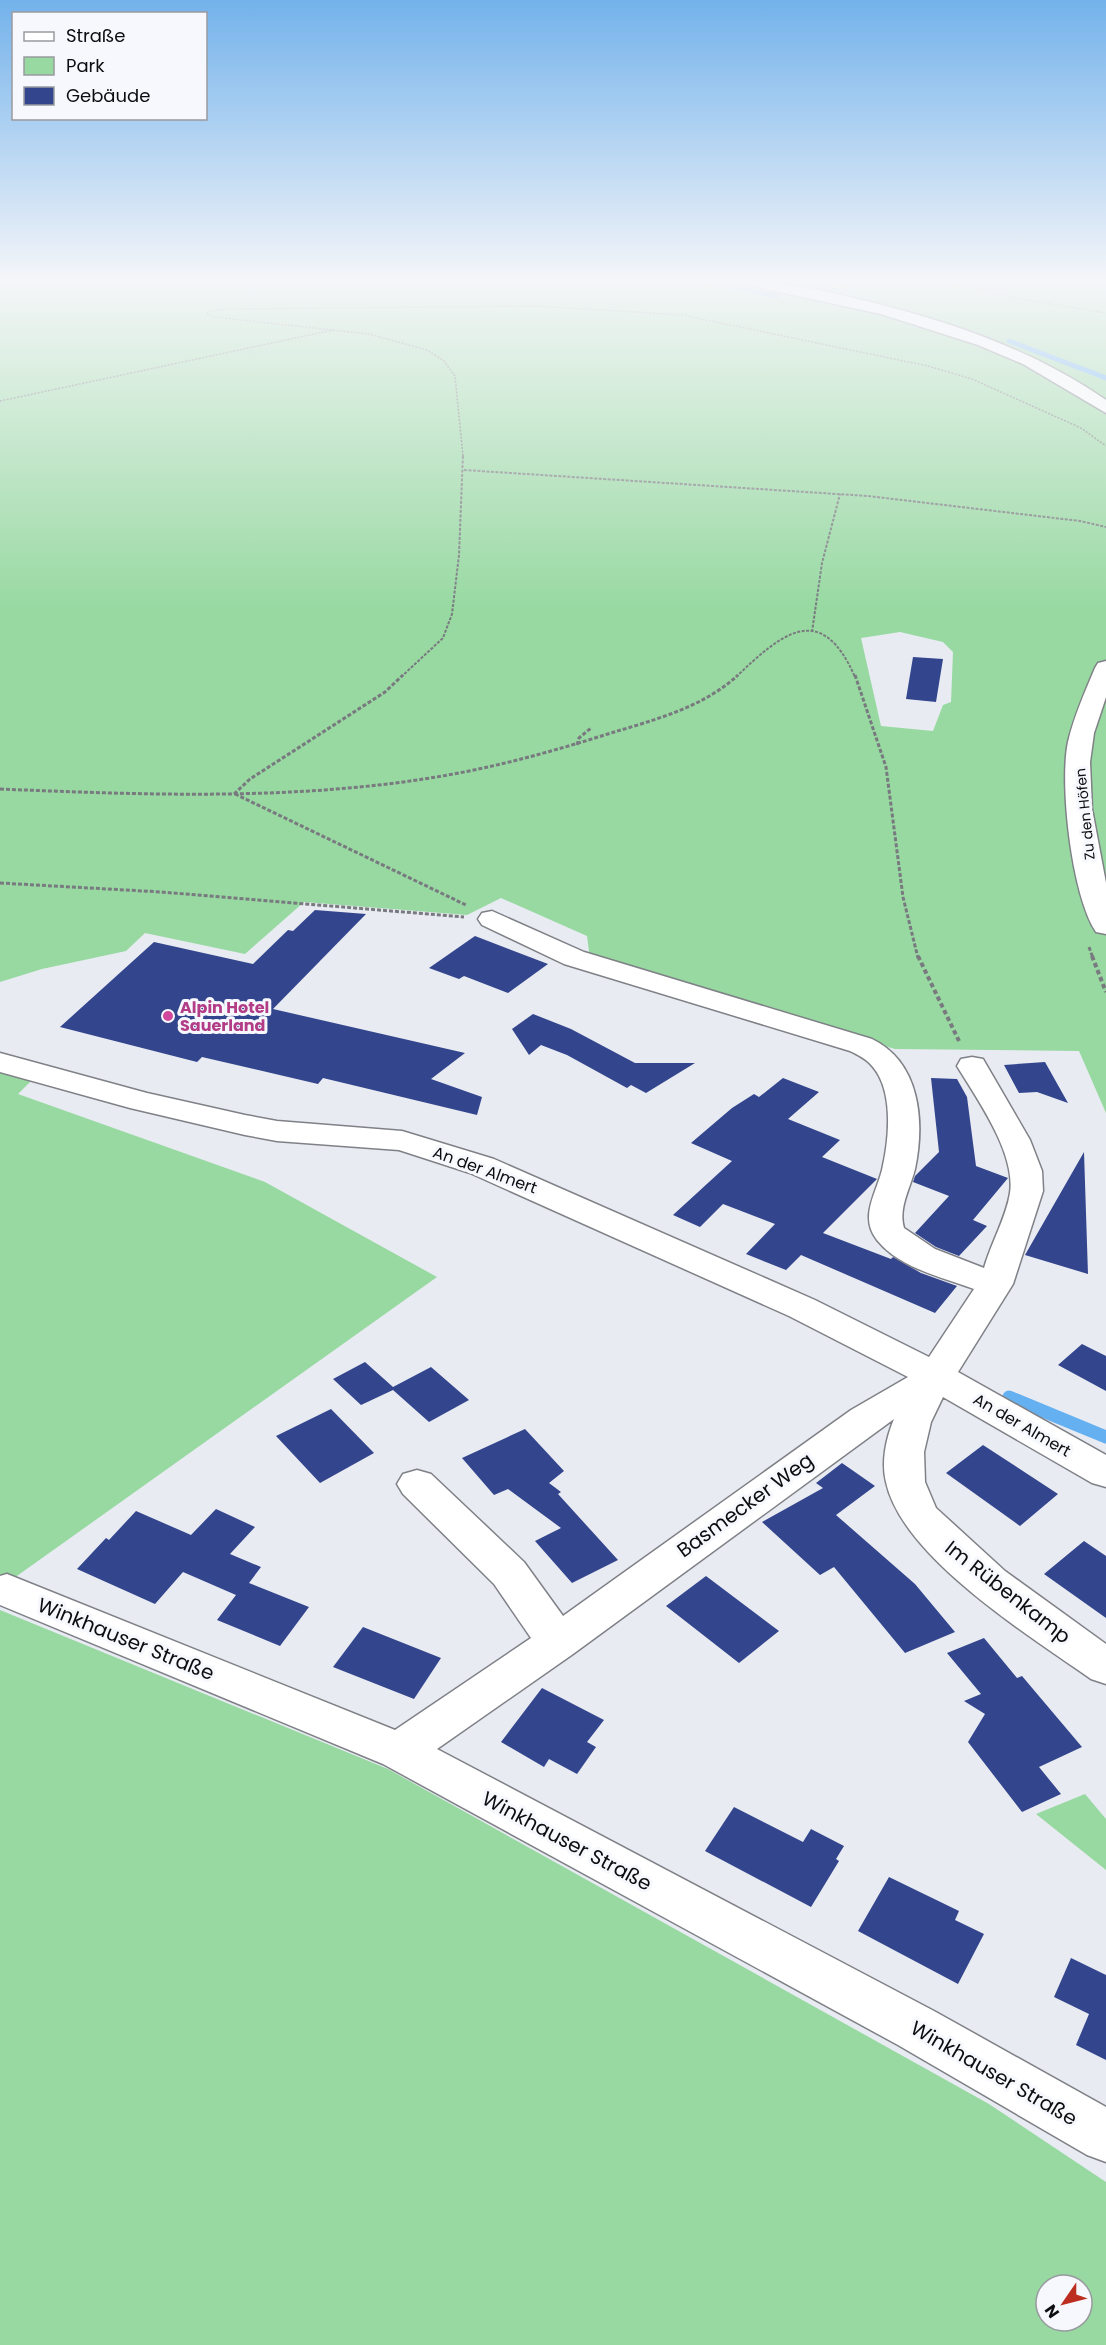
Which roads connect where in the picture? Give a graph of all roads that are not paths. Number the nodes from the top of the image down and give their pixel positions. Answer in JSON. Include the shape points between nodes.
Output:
{"nodes":[{"id":1,"x":1077,"y":390,"type":"edge"},
{"id":2,"x":1106,"y":408,"type":"edge"},
{"id":3,"x":1106,"y":668,"type":"edge"},
{"id":4,"x":492,"y":919,"type":"road end"},
{"id":5,"x":1106,"y":926,"type":"edge"},
{"id":6,"x":0,"y":1062,"type":"edge"},
{"id":7,"x":972,"y":1066,"type":"road end"},
{"id":8,"x":995,"y":1284,"type":"junction"},
{"id":9,"x":938,"y":1377,"type":"junction"},
{"id":10,"x":1106,"y":1473,"type":"edge"},
{"id":11,"x":417,"y":1484,"type":"dead end"},
{"id":12,"x":7,"y":1590,"type":"dead end"},
{"id":13,"x":558,"y":1642,"type":"junction"},
{"id":14,"x":1106,"y":1667,"type":"edge"},
{"id":15,"x":399,"y":1751,"type":"junction"},
{"id":16,"x":1106,"y":2136,"type":"edge"}],
"edges":[{"from":1,"to":2,"type":"street"},
{"from":3,"to":5,"type":"street","name":"Zu den Höfen","via":[[1079,746],[1084,843]]},
{"from":4,"to":8,"type":"street","via":[[574,958],[861,1045],[882,1058],[896,1081],[903,1134],[887,1206],[888,1230],[907,1248]]},
{"from":6,"to":9,"type":"street","name":"An der Almert","via":[[245,1125],[402,1141],[482,1166],[802,1308]]},
{"from":7,"to":8,"type":"street","via":[[1001,1113],[1026,1170],[1025,1200]]},
{"from":8,"to":9,"type":"street"},
{"from":9,"to":10,"type":"street","name":"An der Almert"},
{"from":9,"to":13,"type":"street","name":"Basmecker Weg","via":[[865,1419]]},
{"from":9,"to":14,"type":"street","name":"Im Rübenkamp","via":[[921,1401],[904,1438],[908,1489],[917,1512],[939,1538],[987,1580]]},
{"from":11,"to":13,"type":"street","via":[[508,1573]]},
{"from":12,"to":15,"type":"street","name":"Winkhauser Straße"},
{"from":13,"to":15,"type":"street","name":"Basmecker Weg"},
{"from":15,"to":16,"type":"street","name":"Winkhauser Straße","via":[[916,2028]]}]}
